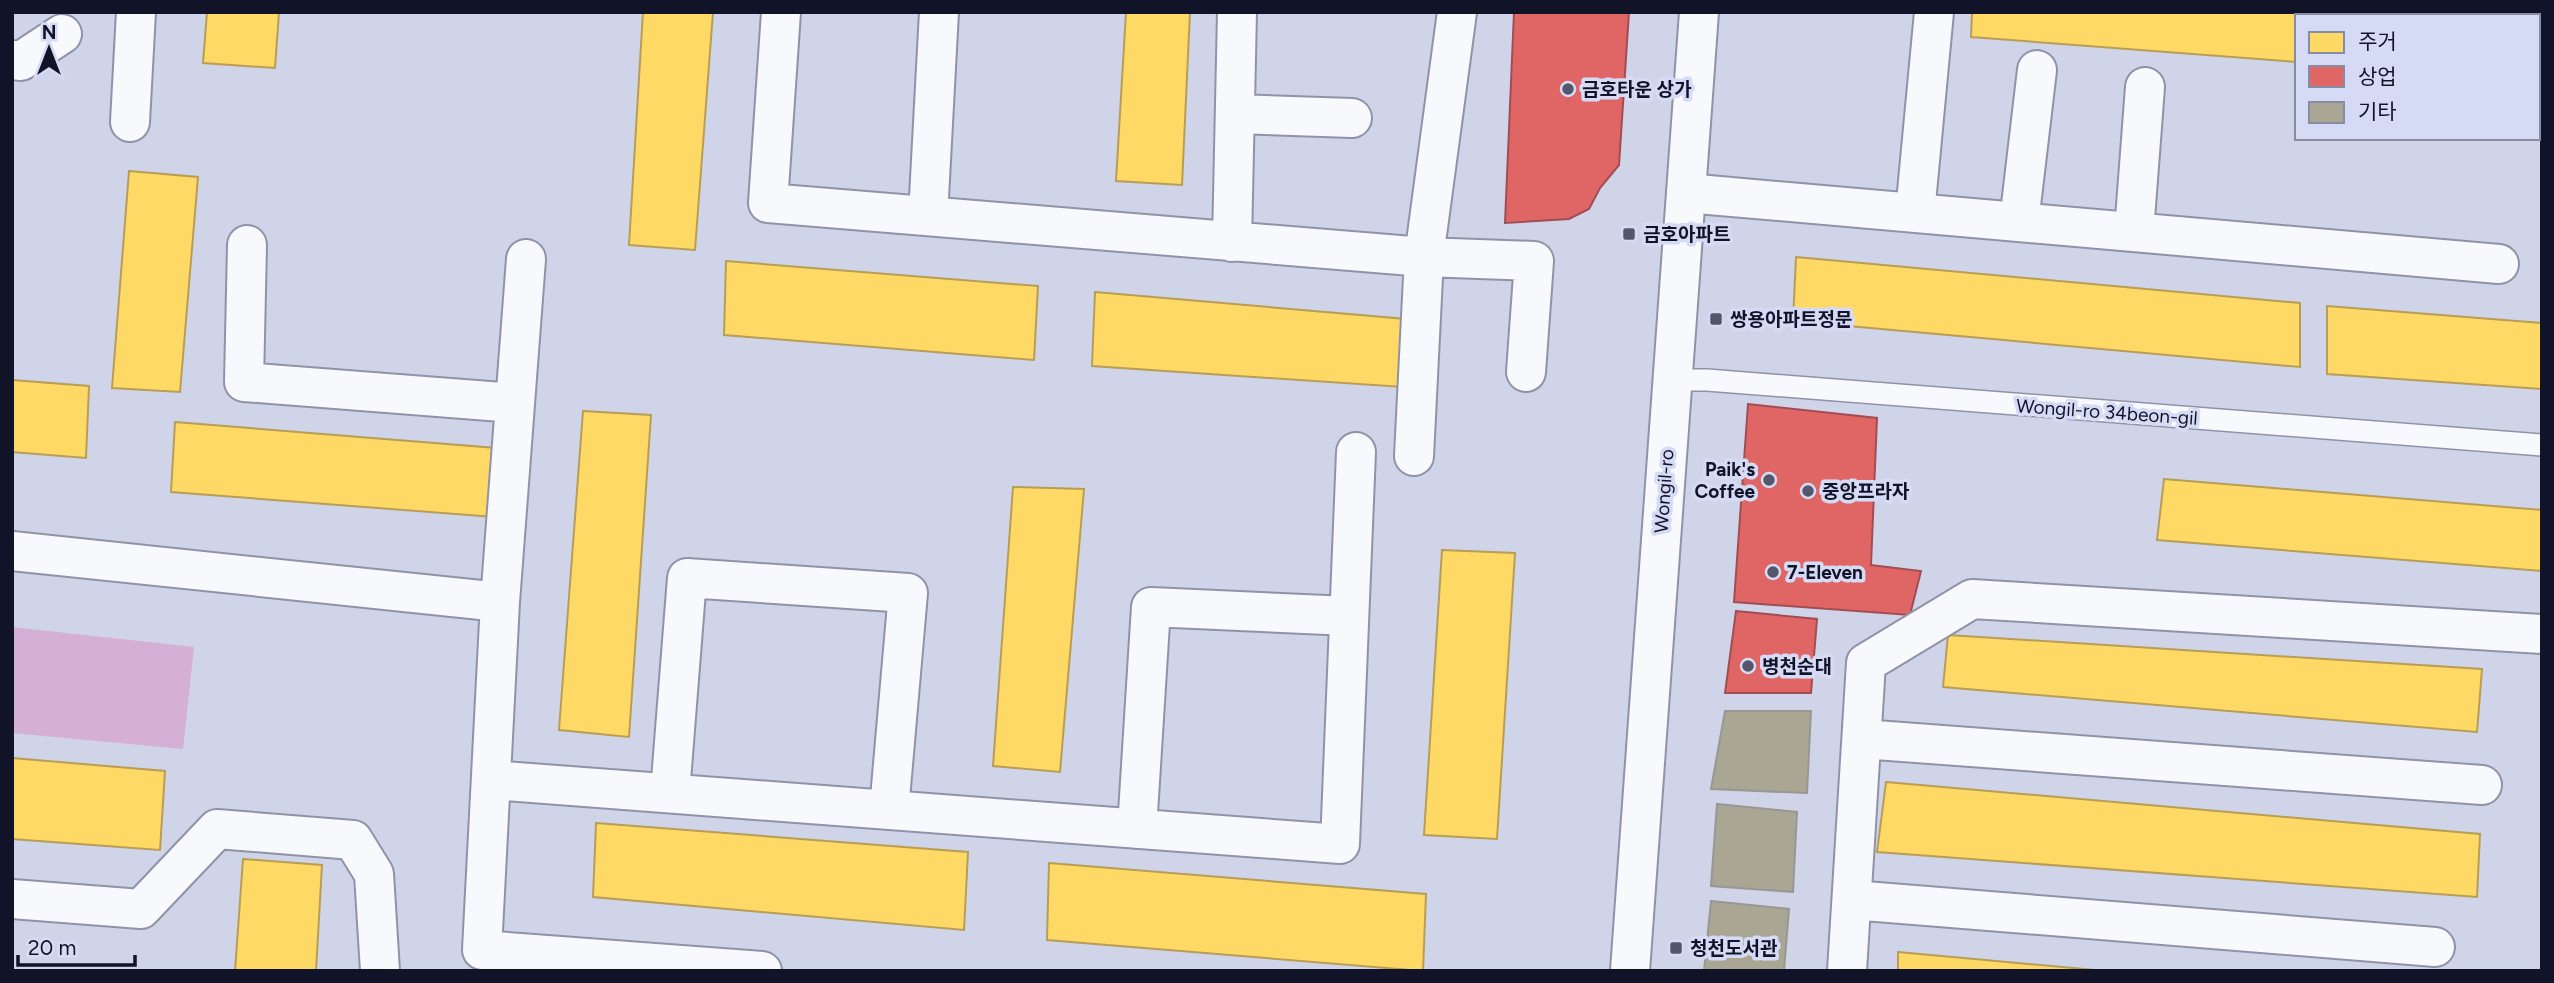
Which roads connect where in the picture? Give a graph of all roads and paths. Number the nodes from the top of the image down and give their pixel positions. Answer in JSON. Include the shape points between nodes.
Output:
{"nodes":[{"id":1,"x":135,"y":12,"type":"edge"},
{"id":2,"x":781,"y":12,"type":"edge"},
{"id":3,"x":939,"y":12,"type":"edge"},
{"id":4,"x":1237,"y":12,"type":"edge"},
{"id":5,"x":1457,"y":12,"type":"edge"},
{"id":6,"x":1699,"y":12,"type":"edge"},
{"id":7,"x":1934,"y":12,"type":"edge"},
{"id":8,"x":62,"y":34,"type":"dead end"},
{"id":9,"x":12,"y":60,"type":"edge"},
{"id":10,"x":2037,"y":71,"type":"dead end"},
{"id":11,"x":2145,"y":87,"type":"dead end"},
{"id":12,"x":1235,"y":114,"type":"junction"},
{"id":13,"x":1352,"y":118,"type":"dead end"},
{"id":14,"x":130,"y":122,"type":"dead end"},
{"id":15,"x":1686,"y":193,"type":"junction"},
{"id":16,"x":1915,"y":213,"type":"junction"},
{"id":17,"x":928,"y":216,"type":"junction"},
{"id":18,"x":2019,"y":222,"type":"junction"},
{"id":19,"x":2134,"y":232,"type":"junction"},
{"id":20,"x":1231,"y":242,"type":"junction"},
{"id":21,"x":247,"y":246,"type":"dead end"},
{"id":22,"x":1424,"y":257,"type":"junction"},
{"id":23,"x":526,"y":259,"type":"dead end"},
{"id":24,"x":2499,"y":264,"type":"dead end"},
{"id":25,"x":1526,"y":372,"type":"dead end"},
{"id":26,"x":1673,"y":380,"type":"junction"},
{"id":27,"x":515,"y":403,"type":"junction"},
{"id":28,"x":2542,"y":445,"type":"edge"},
{"id":29,"x":1356,"y":452,"type":"dead end"},
{"id":30,"x":1414,"y":456,"type":"dead end"},
{"id":31,"x":12,"y":551,"type":"edge"},
{"id":32,"x":500,"y":602,"type":"junction"},
{"id":33,"x":1349,"y":616,"type":"junction"},
{"id":34,"x":2542,"y":634,"type":"edge"},
{"id":35,"x":1862,"y":739,"type":"junction"},
{"id":36,"x":491,"y":780,"type":"junction"},
{"id":37,"x":2482,"y":785,"type":"dead end"},
{"id":38,"x":670,"y":793,"type":"junction"},
{"id":39,"x":889,"y":810,"type":"junction"},
{"id":40,"x":1137,"y":829,"type":"junction"},
{"id":41,"x":12,"y":899,"type":"edge"},
{"id":42,"x":1852,"y":900,"type":"junction"},
{"id":43,"x":2435,"y":947,"type":"dead end"},
{"id":44,"x":380,"y":971,"type":"edge"},
{"id":45,"x":762,"y":971,"type":"edge"},
{"id":46,"x":1630,"y":971,"type":"edge"},
{"id":47,"x":1847,"y":971,"type":"edge"}],
"edges":[{"from":1,"to":14,"type":"street"},
{"from":2,"to":17,"type":"street","via":[[768,203]]},
{"from":3,"to":17,"type":"street"},
{"from":4,"to":12,"type":"street"},
{"from":5,"to":22,"type":"street"},
{"from":6,"to":15,"type":"street","name":"Wongil-ro"},
{"from":7,"to":16,"type":"street"},
{"from":8,"to":9,"type":"street","via":[[21,61]]},
{"from":10,"to":18,"type":"street"},
{"from":11,"to":19,"type":"street"},
{"from":12,"to":13,"type":"street"},
{"from":12,"to":20,"type":"street"},
{"from":15,"to":16,"type":"street"},
{"from":15,"to":26,"type":"street","name":"Wongil-ro"},
{"from":16,"to":18,"type":"street"},
{"from":17,"to":20,"type":"street"},
{"from":18,"to":19,"type":"street"},
{"from":19,"to":24,"type":"street"},
{"from":20,"to":22,"type":"street"},
{"from":21,"to":27,"type":"street","via":[[244,382]]},
{"from":22,"to":25,"type":"street","via":[[1534,261]]},
{"from":22,"to":30,"type":"street"},
{"from":23,"to":27,"type":"street"},
{"from":26,"to":28,"type":"lane","name":"Wongil-ro 34beon-gil"},
{"from":26,"to":46,"type":"street","name":"Wongil-ro"},
{"from":27,"to":32,"type":"street"},
{"from":29,"to":33,"type":"street"},
{"from":31,"to":32,"type":"street"},
{"from":32,"to":36,"type":"street"},
{"from":33,"to":40,"type":"street","via":[[1151,607]]},
{"from":33,"to":40,"type":"street","via":[[1340,844]]},
{"from":34,"to":35,"type":"street","via":[[1972,599],[1866,663]]},
{"from":35,"to":37,"type":"street"},
{"from":35,"to":42,"type":"street"},
{"from":36,"to":38,"type":"street"},
{"from":36,"to":45,"type":"street","via":[[482,950]]},
{"from":38,"to":39,"type":"street"},
{"from":38,"to":39,"type":"street","via":[[687,578],[908,593]]},
{"from":39,"to":40,"type":"street"},
{"from":41,"to":44,"type":"street","via":[[141,909],[217,829],[354,841],[374,874]]},
{"from":42,"to":43,"type":"street"},
{"from":42,"to":47,"type":"street"}]}
